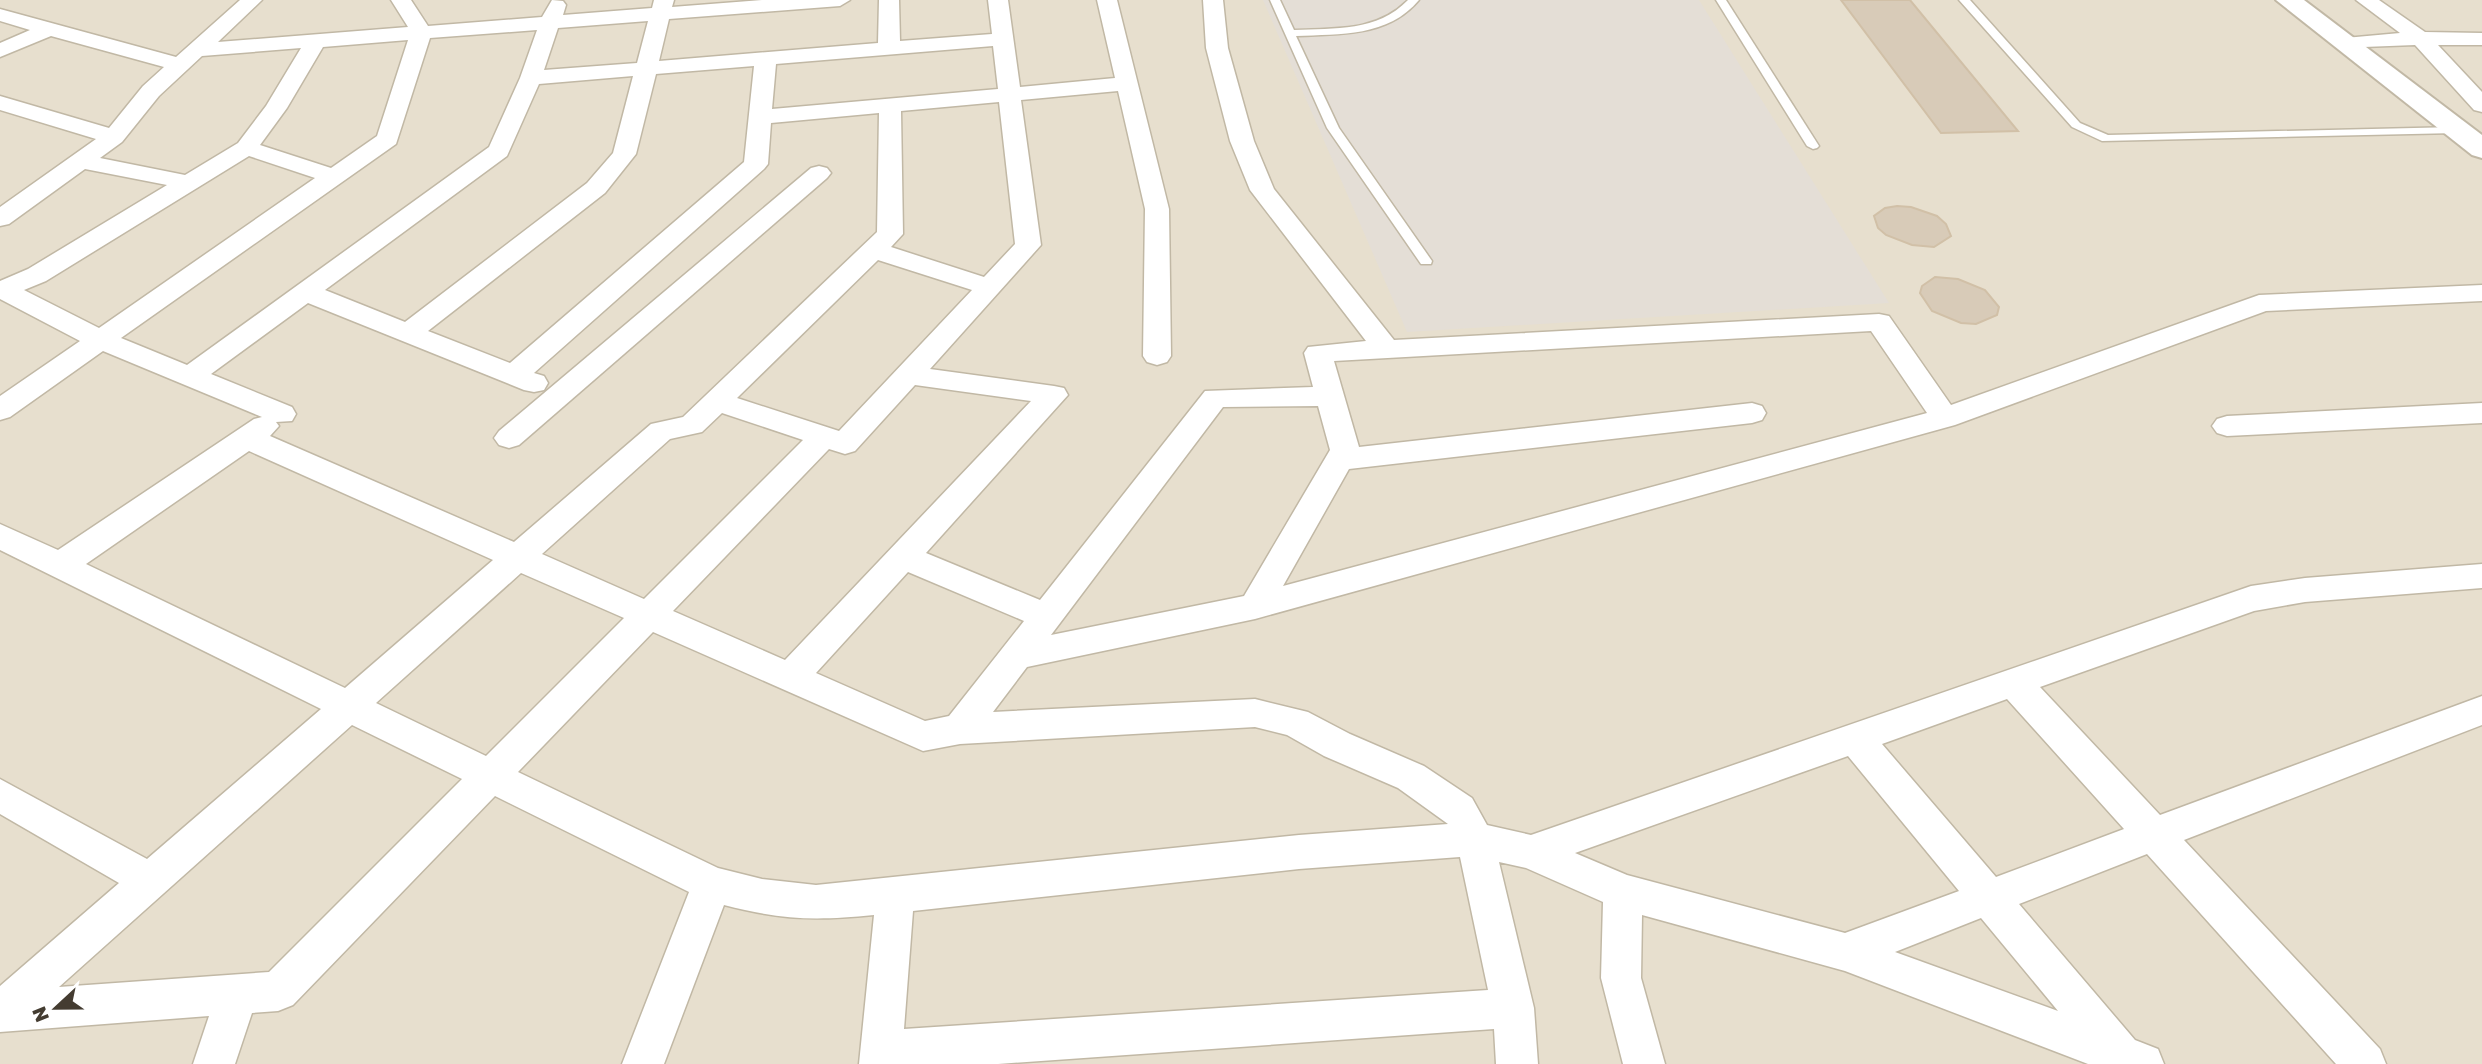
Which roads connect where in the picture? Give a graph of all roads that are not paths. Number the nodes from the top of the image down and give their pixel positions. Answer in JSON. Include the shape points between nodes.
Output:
{"nodes":[{"id":1,"x":252,"y":0,"type":"edge"},
{"id":2,"x":401,"y":0,"type":"edge"},
{"id":3,"x":557,"y":0,"type":"edge"},
{"id":4,"x":840,"y":0,"type":"edge"},
{"id":5,"x":889,"y":0,"type":"edge"},
{"id":6,"x":998,"y":0,"type":"edge"},
{"id":7,"x":1107,"y":0,"type":"edge"},
{"id":8,"x":1213,"y":0,"type":"edge"},
{"id":9,"x":1275,"y":0,"type":"edge"},
{"id":10,"x":1414,"y":0,"type":"edge"},
{"id":11,"x":1721,"y":0,"type":"edge"},
{"id":12,"x":1964,"y":0,"type":"edge"},
{"id":13,"x":2288,"y":0,"type":"edge"},
{"id":14,"x":2366,"y":0,"type":"edge"},
{"id":15,"x":780,"y":2,"type":"edge"},
{"id":16,"x":662,"y":7,"type":"edge"},
{"id":17,"x":0,"y":15,"type":"edge"},
{"id":18,"x":550,"y":22,"type":"junction"},
{"id":19,"x":49,"y":29,"type":"junction"},
{"id":20,"x":421,"y":32,"type":"junction"},
{"id":21,"x":1290,"y":33,"type":"junction"},
{"id":22,"x":2420,"y":38,"type":"junction"},
{"id":23,"x":1003,"y":39,"type":"junction"},
{"id":24,"x":2482,"y":39,"type":"edge"},
{"id":25,"x":316,"y":40,"type":"junction"},
{"id":26,"x":2345,"y":44,"type":"junction"},
{"id":27,"x":889,"y":48,"type":"junction"},
{"id":28,"x":197,"y":50,"type":"junction"},
{"id":29,"x":0,"y":51,"type":"edge"},
{"id":30,"x":766,"y":58,"type":"junction"},
{"id":31,"x":180,"y":65,"type":"junction"},
{"id":32,"x":646,"y":68,"type":"junction"},
{"id":33,"x":531,"y":78,"type":"junction"},
{"id":34,"x":1127,"y":84,"type":"junction"},
{"id":35,"x":1010,"y":95,"type":"junction"},
{"id":36,"x":2481,"y":102,"type":"edge"},
{"id":37,"x":0,"y":103,"type":"edge"},
{"id":38,"x":890,"y":106,"type":"junction"},
{"id":39,"x":760,"y":117,"type":"junction"},
{"id":40,"x":2457,"y":131,"type":"junction"},
{"id":41,"x":114,"y":137,"type":"junction"},
{"id":42,"x":1813,"y":146,"type":"dead end"},
{"id":43,"x":246,"y":148,"type":"junction"},
{"id":44,"x":2482,"y":149,"type":"edge"},
{"id":45,"x":80,"y":161,"type":"junction"},
{"id":46,"x":819,"y":173,"type":"dead end"},
{"id":47,"x":335,"y":177,"type":"junction"},
{"id":48,"x":186,"y":182,"type":"junction"},
{"id":49,"x":0,"y":219,"type":"edge"},
{"id":50,"x":873,"y":250,"type":"junction"},
{"id":51,"x":1426,"y":261,"type":"dead end"},
{"id":52,"x":0,"y":263,"type":"edge"},
{"id":53,"x":37,"y":275,"type":"junction"},
{"id":54,"x":989,"y":287,"type":"junction"},
{"id":55,"x":1,"y":291,"type":"edge"},
{"id":56,"x":308,"y":293,"type":"junction"},
{"id":57,"x":2481,"y":294,"type":"edge"},
{"id":58,"x":408,"y":333,"type":"junction"},
{"id":59,"x":101,"y":340,"type":"junction"},
{"id":60,"x":1386,"y":349,"type":"junction"},
{"id":61,"x":1157,"y":356,"type":"dead end"},
{"id":62,"x":514,"y":375,"type":"junction"},
{"id":63,"x":908,"y":375,"type":"junction"},
{"id":64,"x":190,"y":376,"type":"junction"},
{"id":65,"x":561,"y":394,"type":"junction"},
{"id":66,"x":1330,"y":396,"type":"junction"},
{"id":67,"x":717,"y":401,"type":"junction"},
{"id":68,"x":0,"y":410,"type":"edge"},
{"id":69,"x":1752,"y":413,"type":"dead end"},
{"id":70,"x":2482,"y":413,"type":"edge"},
{"id":71,"x":1945,"y":418,"type":"junction"},
{"id":72,"x":2227,"y":426,"type":"dead end"},
{"id":73,"x":824,"y":437,"type":"junction"},
{"id":74,"x":247,"y":438,"type":"junction"},
{"id":75,"x":509,"y":438,"type":"dead end"},
{"id":76,"x":1338,"y":460,"type":"junction"},
{"id":77,"x":0,"y":536,"type":"edge"},
{"id":78,"x":517,"y":557,"type":"junction"},
{"id":79,"x":904,"y":557,"type":"junction"},
{"id":80,"x":60,"y":565,"type":"junction"},
{"id":81,"x":2482,"y":576,"type":"edge"},
{"id":82,"x":1255,"y":606,"type":"junction"},
{"id":83,"x":648,"y":615,"type":"junction"},
{"id":84,"x":1047,"y":617,"type":"junction"},
{"id":85,"x":1017,"y":656,"type":"junction"},
{"id":86,"x":790,"y":678,"type":"junction"},
{"id":87,"x":2013,"y":682,"type":"junction"},
{"id":88,"x":348,"y":706,"type":"junction"},
{"id":89,"x":2482,"y":710,"type":"edge"},
{"id":90,"x":960,"y":729,"type":"junction"},
{"id":91,"x":1855,"y":738,"type":"junction"},
{"id":92,"x":490,"y":775,"type":"junction"},
{"id":93,"x":0,"y":795,"type":"edge"},
{"id":94,"x":2154,"y":835,"type":"junction"},
{"id":95,"x":1475,"y":839,"type":"junction"},
{"id":96,"x":1531,"y":852,"type":"junction"},
{"id":97,"x":150,"y":880,"type":"junction"},
{"id":98,"x":712,"y":884,"type":"junction"},
{"id":99,"x":1623,"y":892,"type":"junction"},
{"id":100,"x":895,"y":896,"type":"junction"},
{"id":101,"x":1988,"y":898,"type":"junction"},
{"id":102,"x":1845,"y":952,"type":"junction"},
{"id":103,"x":237,"y":995,"type":"junction"},
{"id":104,"x":1513,"y":1008,"type":"junction"},
{"id":105,"x":0,"y":1012,"type":"edge"},
{"id":106,"x":882,"y":1057,"type":"edge"},
{"id":107,"x":2132,"y":1059,"type":"edge"},
{"id":108,"x":214,"y":1064,"type":"edge"},
{"id":109,"x":643,"y":1064,"type":"edge"},
{"id":110,"x":1517,"y":1064,"type":"edge"},
{"id":111,"x":1644,"y":1064,"type":"edge"},
{"id":112,"x":2365,"y":1064,"type":"edge"}],
"edges":[{"from":1,"to":28,"type":"street"},
{"from":2,"to":20,"type":"street"},
{"from":3,"to":18,"type":"street"},
{"from":4,"to":15,"type":"street"},
{"from":5,"to":27,"type":"street"},
{"from":6,"to":23,"type":"street"},
{"from":7,"to":34,"type":"street"},
{"from":8,"to":60,"type":"street","via":[[1217,48],[1242,141],[1262,190]]},
{"from":9,"to":21,"type":"lane"},
{"from":10,"to":21,"type":"lane","via":[[1396,19],[1377,27]]},
{"from":11,"to":42,"type":"lane"},
{"from":12,"to":40,"type":"lane","via":[[2076,125],[2106,139]]},
{"from":13,"to":26,"type":"street"},
{"from":14,"to":22,"type":"street"},
{"from":15,"to":16,"type":"street"},
{"from":16,"to":18,"type":"street"},
{"from":16,"to":32,"type":"street"},
{"from":17,"to":19,"type":"street"},
{"from":18,"to":20,"type":"street"},
{"from":18,"to":33,"type":"street"},
{"from":19,"to":29,"type":"street"},
{"from":19,"to":31,"type":"street"},
{"from":20,"to":25,"type":"street"},
{"from":20,"to":47,"type":"street","via":[[388,139]]},
{"from":21,"to":51,"type":"lane","via":[[1333,128]]},
{"from":22,"to":24,"type":"street"},
{"from":22,"to":26,"type":"street"},
{"from":22,"to":36,"type":"street"},
{"from":23,"to":27,"type":"street"},
{"from":23,"to":35,"type":"street"},
{"from":25,"to":28,"type":"street"},
{"from":25,"to":43,"type":"street"},
{"from":26,"to":40,"type":"street"},
{"from":27,"to":30,"type":"street"},
{"from":28,"to":31,"type":"street"},
{"from":30,"to":32,"type":"street"},
{"from":30,"to":39,"type":"street"},
{"from":31,"to":41,"type":"street","via":[[151,91]]},
{"from":32,"to":33,"type":"street"},
{"from":32,"to":58,"type":"street","via":[[624,154],[596,188]]},
{"from":33,"to":56,"type":"street","via":[[499,151]]},
{"from":34,"to":35,"type":"street"},
{"from":34,"to":61,"type":"street","via":[[1157,209]]},
{"from":35,"to":38,"type":"street"},
{"from":35,"to":54,"type":"street","via":[[1028,245]]},
{"from":37,"to":41,"type":"street"},
{"from":38,"to":39,"type":"street"},
{"from":38,"to":50,"type":"street","via":[[890,234]]},
{"from":39,"to":62,"type":"street","via":[[756,164]]},
{"from":40,"to":44,"type":"street"},
{"from":41,"to":45,"type":"street"},
{"from":43,"to":47,"type":"street"},
{"from":43,"to":48,"type":"street"},
{"from":45,"to":48,"type":"street"},
{"from":45,"to":49,"type":"street"},
{"from":46,"to":65,"type":"street"},
{"from":47,"to":59,"type":"street"},
{"from":48,"to":53,"type":"street"},
{"from":50,"to":54,"type":"street"},
{"from":50,"to":67,"type":"street"},
{"from":52,"to":53,"type":"street"},
{"from":53,"to":55,"type":"street"},
{"from":54,"to":63,"type":"street"},
{"from":55,"to":59,"type":"street"},
{"from":56,"to":58,"type":"street"},
{"from":56,"to":64,"type":"street"},
{"from":57,"to":71,"type":"street","via":[[2262,302]]},
{"from":58,"to":62,"type":"street"},
{"from":59,"to":64,"type":"street"},
{"from":59,"to":68,"type":"street"},
{"from":60,"to":66,"type":"street","via":[[1318,353]]},
{"from":60,"to":71,"type":"street","via":[[1879,322]]},
{"from":62,"to":65,"type":"street"},
{"from":63,"to":73,"type":"street","via":[[845,444]]},
{"from":63,"to":79,"type":"street","via":[[1054,395]]},
{"from":64,"to":74,"type":"street","via":[[282,414]]},
{"from":65,"to":75,"type":"street"},
{"from":66,"to":76,"type":"street","via":[[1345,450]]},
{"from":66,"to":84,"type":"street","via":[[1215,398]]},
{"from":67,"to":73,"type":"street"},
{"from":67,"to":78,"type":"street","via":[[692,425],[660,430]]},
{"from":69,"to":76,"type":"street"},
{"from":70,"to":72,"type":"street"},
{"from":71,"to":82,"type":"street"},
{"from":73,"to":83,"type":"street"},
{"from":74,"to":78,"type":"street"},
{"from":74,"to":80,"type":"street"},
{"from":76,"to":82,"type":"street"},
{"from":77,"to":80,"type":"street"},
{"from":78,"to":83,"type":"street"},
{"from":78,"to":88,"type":"street"},
{"from":79,"to":84,"type":"street"},
{"from":79,"to":86,"type":"street"},
{"from":80,"to":88,"type":"street"},
{"from":81,"to":87,"type":"street","via":[[2251,598]]},
{"from":82,"to":85,"type":"street"},
{"from":83,"to":86,"type":"street"},
{"from":83,"to":92,"type":"street"},
{"from":84,"to":85,"type":"street"},
{"from":85,"to":90,"type":"street"},
{"from":86,"to":90,"type":"street","via":[[923,736]]},
{"from":87,"to":91,"type":"street"},
{"from":87,"to":94,"type":"street"},
{"from":88,"to":92,"type":"street"},
{"from":88,"to":97,"type":"street"},
{"from":89,"to":94,"type":"street"},
{"from":90,"to":95,"type":"street","via":[[1255,713],[1295,722],[1411,777],[1459,809]]},
{"from":91,"to":96,"type":"street"},
{"from":91,"to":101,"type":"street"},
{"from":92,"to":98,"type":"street"},
{"from":92,"to":103,"type":"street","via":[[278,991]]},
{"from":93,"to":97,"type":"street"},
{"from":94,"to":101,"type":"street"},
{"from":94,"to":112,"type":"street"},
{"from":95,"to":96,"type":"street"},
{"from":95,"to":100,"type":"street","via":[[1299,852]]},
{"from":95,"to":104,"type":"street"},
{"from":96,"to":99,"type":"street"},
{"from":97,"to":105,"type":"street"},
{"from":98,"to":100,"type":"street","via":[[762,897],[816,903]]},
{"from":98,"to":109,"type":"street"},
{"from":99,"to":102,"type":"street"},
{"from":99,"to":111,"type":"street","via":[[1621,978]]},
{"from":100,"to":106,"type":"street"},
{"from":101,"to":102,"type":"street"},
{"from":101,"to":107,"type":"street"},
{"from":102,"to":107,"type":"street"},
{"from":103,"to":105,"type":"street"},
{"from":103,"to":108,"type":"street"},
{"from":104,"to":106,"type":"street"},
{"from":104,"to":110,"type":"street"}]}
